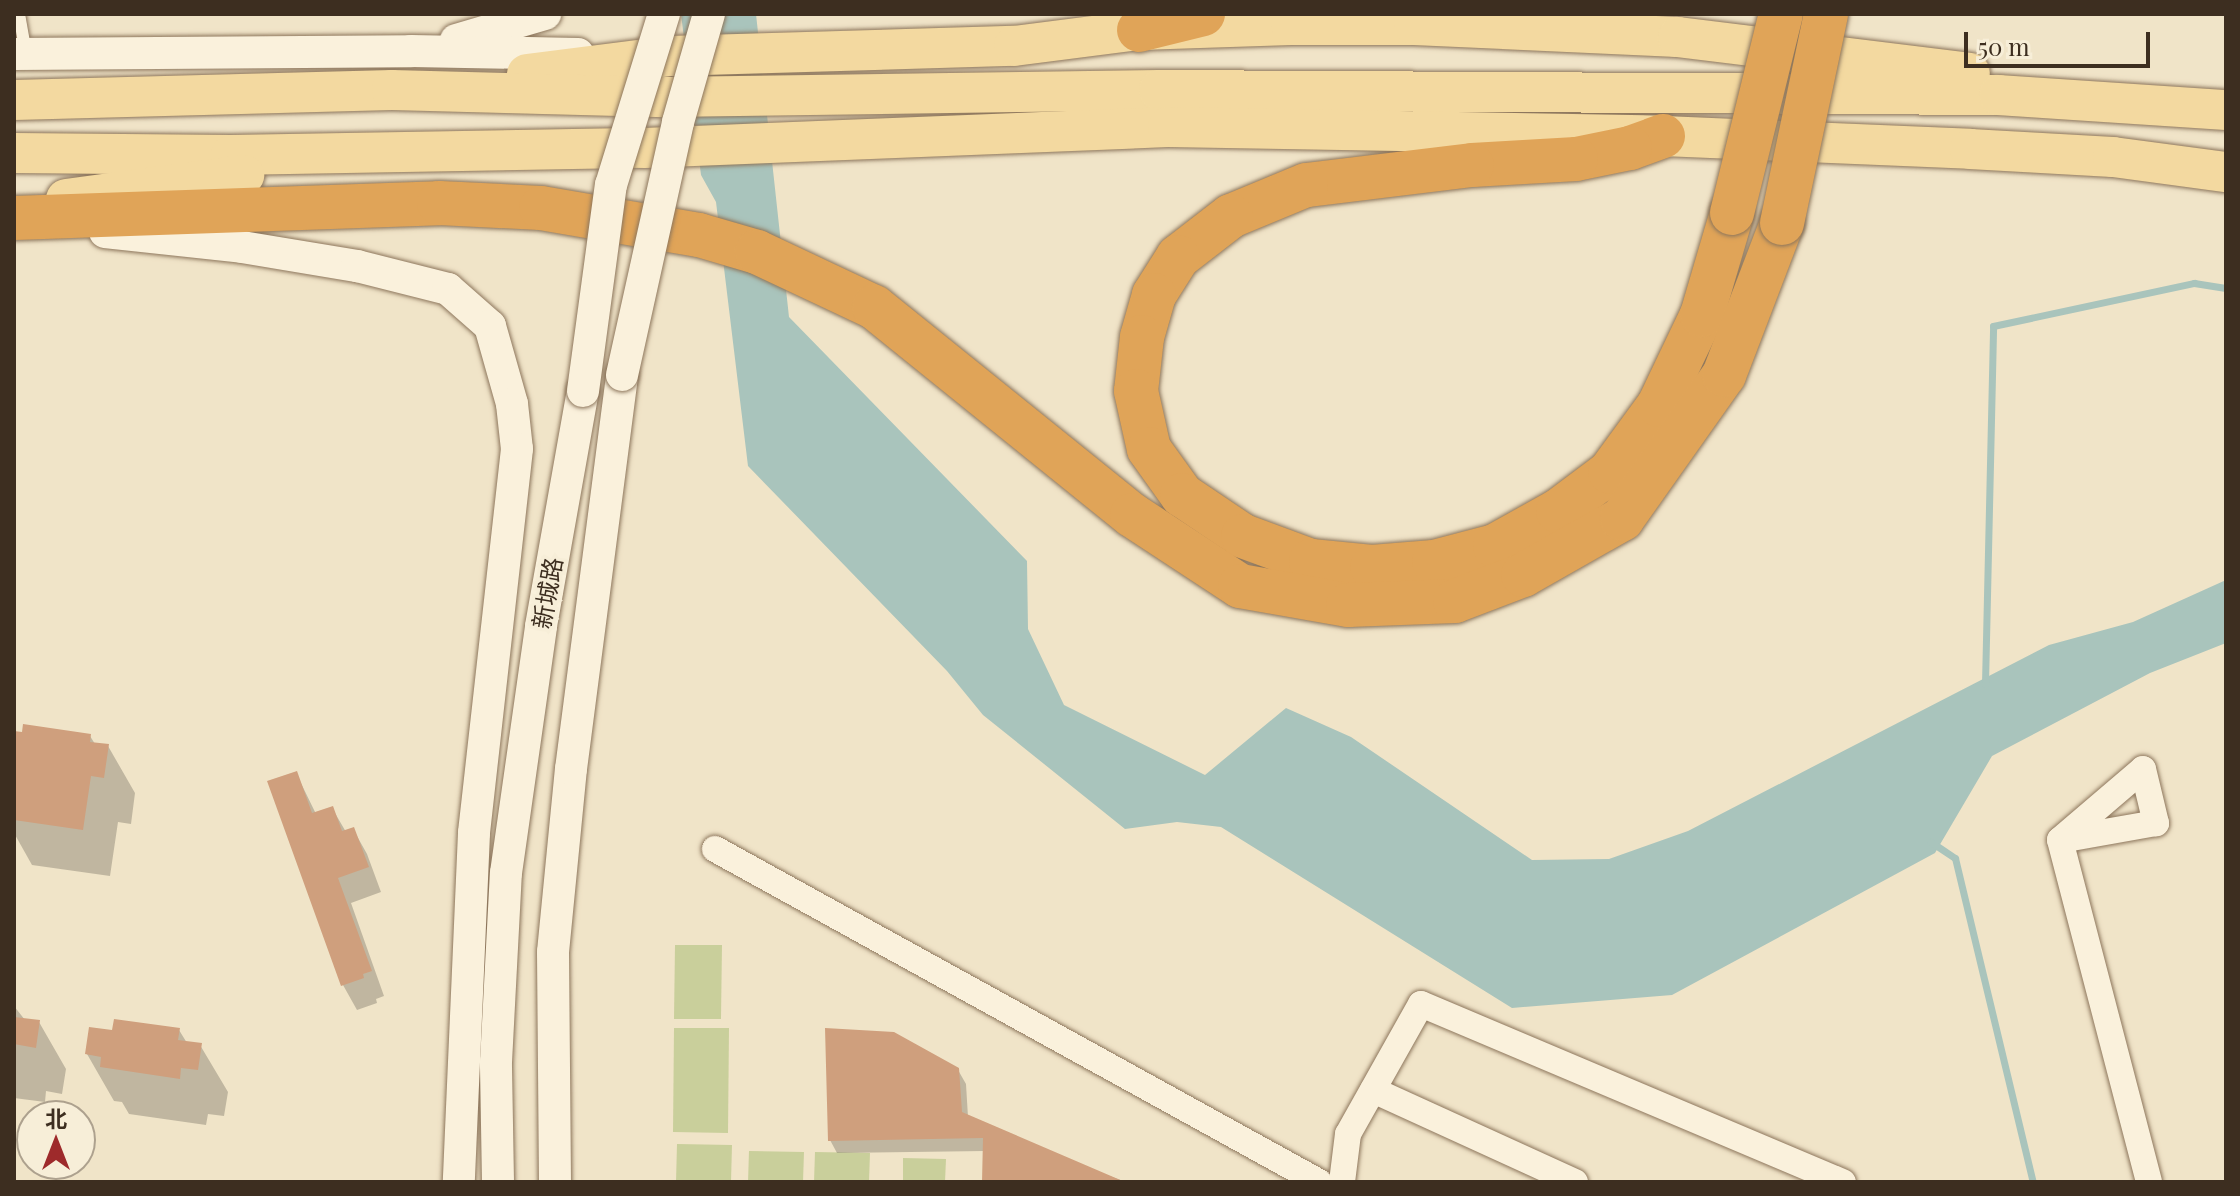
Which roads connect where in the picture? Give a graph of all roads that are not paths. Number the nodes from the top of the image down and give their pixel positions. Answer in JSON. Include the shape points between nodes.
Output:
{"nodes":[{"id":1,"x":19,"y":14,"type":"edge"},
{"id":2,"x":545,"y":14,"type":"edge"},
{"id":3,"x":664,"y":14,"type":"edge"},
{"id":4,"x":709,"y":14,"type":"edge"},
{"id":5,"x":1203,"y":14,"type":"edge"},
{"id":6,"x":1781,"y":14,"type":"edge"},
{"id":7,"x":1826,"y":14,"type":"edge"},
{"id":8,"x":1139,"y":30,"type":"junction"},
{"id":9,"x":411,"y":51,"type":"junction"},
{"id":10,"x":20,"y":54,"type":"edge"},
{"id":11,"x":669,"y":56,"type":"junction"},
{"id":12,"x":392,"y":90,"type":"junction"},
{"id":13,"x":14,"y":100,"type":"edge"},
{"id":14,"x":2226,"y":108,"type":"edge"},
{"id":15,"x":1663,"y":136,"type":"junction"},
{"id":16,"x":418,"y":152,"type":"junction"},
{"id":17,"x":14,"y":153,"type":"edge"},
{"id":18,"x":2226,"y":172,"type":"edge"},
{"id":19,"x":14,"y":206,"type":"edge"},
{"id":20,"x":14,"y":218,"type":"edge"},
{"id":21,"x":14,"y":228,"type":"edge"},
{"id":22,"x":2060,"y":840,"type":"dead end"},
{"id":23,"x":715,"y":849,"type":"dead end"},
{"id":24,"x":1373,"y":1090,"type":"junction"},
{"id":25,"x":459,"y":1182,"type":"edge"},
{"id":26,"x":498,"y":1182,"type":"edge"},
{"id":27,"x":555,"y":1182,"type":"edge"},
{"id":28,"x":1319,"y":1182,"type":"edge"},
{"id":29,"x":1342,"y":1182,"type":"edge"},
{"id":30,"x":1575,"y":1182,"type":"edge"},
{"id":31,"x":1843,"y":1182,"type":"edge"},
{"id":32,"x":2149,"y":1182,"type":"edge"}],
"edges":[{"from":1,"to":10,"type":"lane"},
{"from":2,"to":9,"type":"street"},
{"from":3,"to":26,"type":"street","name":"新城路","bridge":true,"via":[[611,185],[583,391],[534,672],[506,873],[496,1062]]},
{"from":4,"to":27,"type":"street","name":"新城路","bridge":true,"via":[[678,122],[618,406],[553,952]]},
{"from":5,"to":8,"type":"highway"},
{"from":6,"to":15,"type":"highway","bridge":true,"via":[[1702,315],[1659,405],[1610,472],[1558,511],[1495,546],[1434,562],[1372,567],[1311,561],[1243,536],[1182,495],[1149,449],[1136,391],[1142,337],[1154,295],[1178,257],[1231,216],[1306,185],[1576,159]]},
{"from":7,"to":20,"type":"highway","bridge":true,"via":[[1782,223],[1724,375],[1622,519],[1523,575],[1455,601],[1348,605],[1240,586],[1132,515],[874,307],[757,252],[699,235],[541,208],[439,203]]},
{"from":8,"to":11,"type":"main road","via":[[1014,46]]},
{"from":8,"to":14,"type":"main road","via":[[1414,25],[1678,37]]},
{"from":9,"to":10,"type":"street"},
{"from":9,"to":11,"type":"street"},
{"from":11,"to":12,"type":"main road"},
{"from":12,"to":13,"type":"main road"},
{"from":12,"to":14,"type":"main road","via":[[666,97],[1159,90],[1983,95]]},
{"from":15,"to":16,"type":"main road","via":[[1168,127],[817,143]]},
{"from":15,"to":18,"type":"main road","via":[[2113,157]]},
{"from":16,"to":17,"type":"main road"},
{"from":16,"to":19,"type":"main road"},
{"from":21,"to":25,"type":"street","via":[[129,233],[357,266],[448,289],[490,326],[512,404],[517,449],[474,833]]},
{"from":22,"to":32,"type":"street"},
{"from":23,"to":28,"type":"street"},
{"from":24,"to":29,"type":"street","via":[[1348,1134]]},
{"from":24,"to":30,"type":"street"},
{"from":24,"to":31,"type":"street","via":[[1421,1004]]}]}
